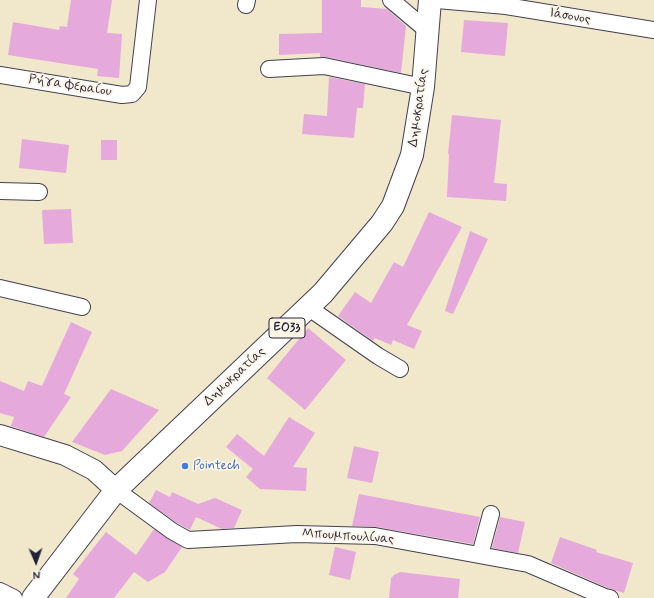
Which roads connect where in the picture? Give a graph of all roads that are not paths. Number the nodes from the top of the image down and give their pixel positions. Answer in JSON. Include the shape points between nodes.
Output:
{"nodes":[{"id":1,"x":148,"y":0,"type":"edge"},
{"id":2,"x":391,"y":0,"type":"edge"},
{"id":3,"x":430,"y":0,"type":"edge"},
{"id":4,"x":437,"y":0,"type":"edge"},
{"id":5,"x":654,"y":30,"type":"edge"},
{"id":6,"x":428,"y":32,"type":"junction"},
{"id":7,"x":269,"y":69,"type":"dead end"},
{"id":8,"x":0,"y":75,"type":"edge"},
{"id":9,"x":423,"y":87,"type":"junction"},
{"id":10,"x":0,"y":191,"type":"edge"},
{"id":11,"x":39,"y":192,"type":"dead end"},
{"id":12,"x":0,"y":288,"type":"edge"},
{"id":13,"x":82,"y":307,"type":"dead end"},
{"id":14,"x":309,"y":308,"type":"junction"},
{"id":15,"x":400,"y":369,"type":"dead end"},
{"id":16,"x":0,"y":435,"type":"edge"},
{"id":17,"x":116,"y":490,"type":"junction"},
{"id":18,"x":491,"y":514,"type":"dead end"},
{"id":19,"x":480,"y":555,"type":"junction"},
{"id":20,"x":0,"y":591,"type":"edge"},
{"id":21,"x":14,"y":598,"type":"edge"},
{"id":22,"x":33,"y":598,"type":"edge"},
{"id":23,"x":610,"y":598,"type":"edge"}],
"edges":[{"from":1,"to":8,"type":"street","name":"Ρήγα Φεραίου","via":[[138,87],[132,94],[122,95]]},
{"from":2,"to":6,"type":"street"},
{"from":3,"to":6,"type":"main road","name":"Δημοκρατίας","number":"ΕΟ33"},
{"from":4,"to":5,"type":"street","name":"Ιάσονος","via":[[506,6]]},
{"from":6,"to":9,"type":"main road","name":"Δημοκρατίας","number":"ΕΟ33"},
{"from":7,"to":9,"type":"street","via":[[324,66]]},
{"from":9,"to":14,"type":"main road","name":"Δημοκρατίας","number":"ΕΟ33","via":[[412,155],[393,206],[369,239]]},
{"from":10,"to":11,"type":"street"},
{"from":12,"to":13,"type":"street"},
{"from":14,"to":15,"type":"street"},
{"from":14,"to":17,"type":"main road","name":"Δημοκρατίας","number":"ΕΟ33"},
{"from":16,"to":17,"type":"street","via":[[65,454],[94,470]]},
{"from":17,"to":19,"type":"street","name":"Μπουμπουλίνας","via":[[188,540],[297,534],[375,536]]},
{"from":17,"to":22,"type":"main road","name":"Δημοκρατίας","number":"ΕΟ33"},
{"from":18,"to":19,"type":"street"},
{"from":19,"to":23,"type":"street","name":"Μπουμπουλίνας","via":[[528,564]]},
{"from":20,"to":21,"type":"street"}]}
